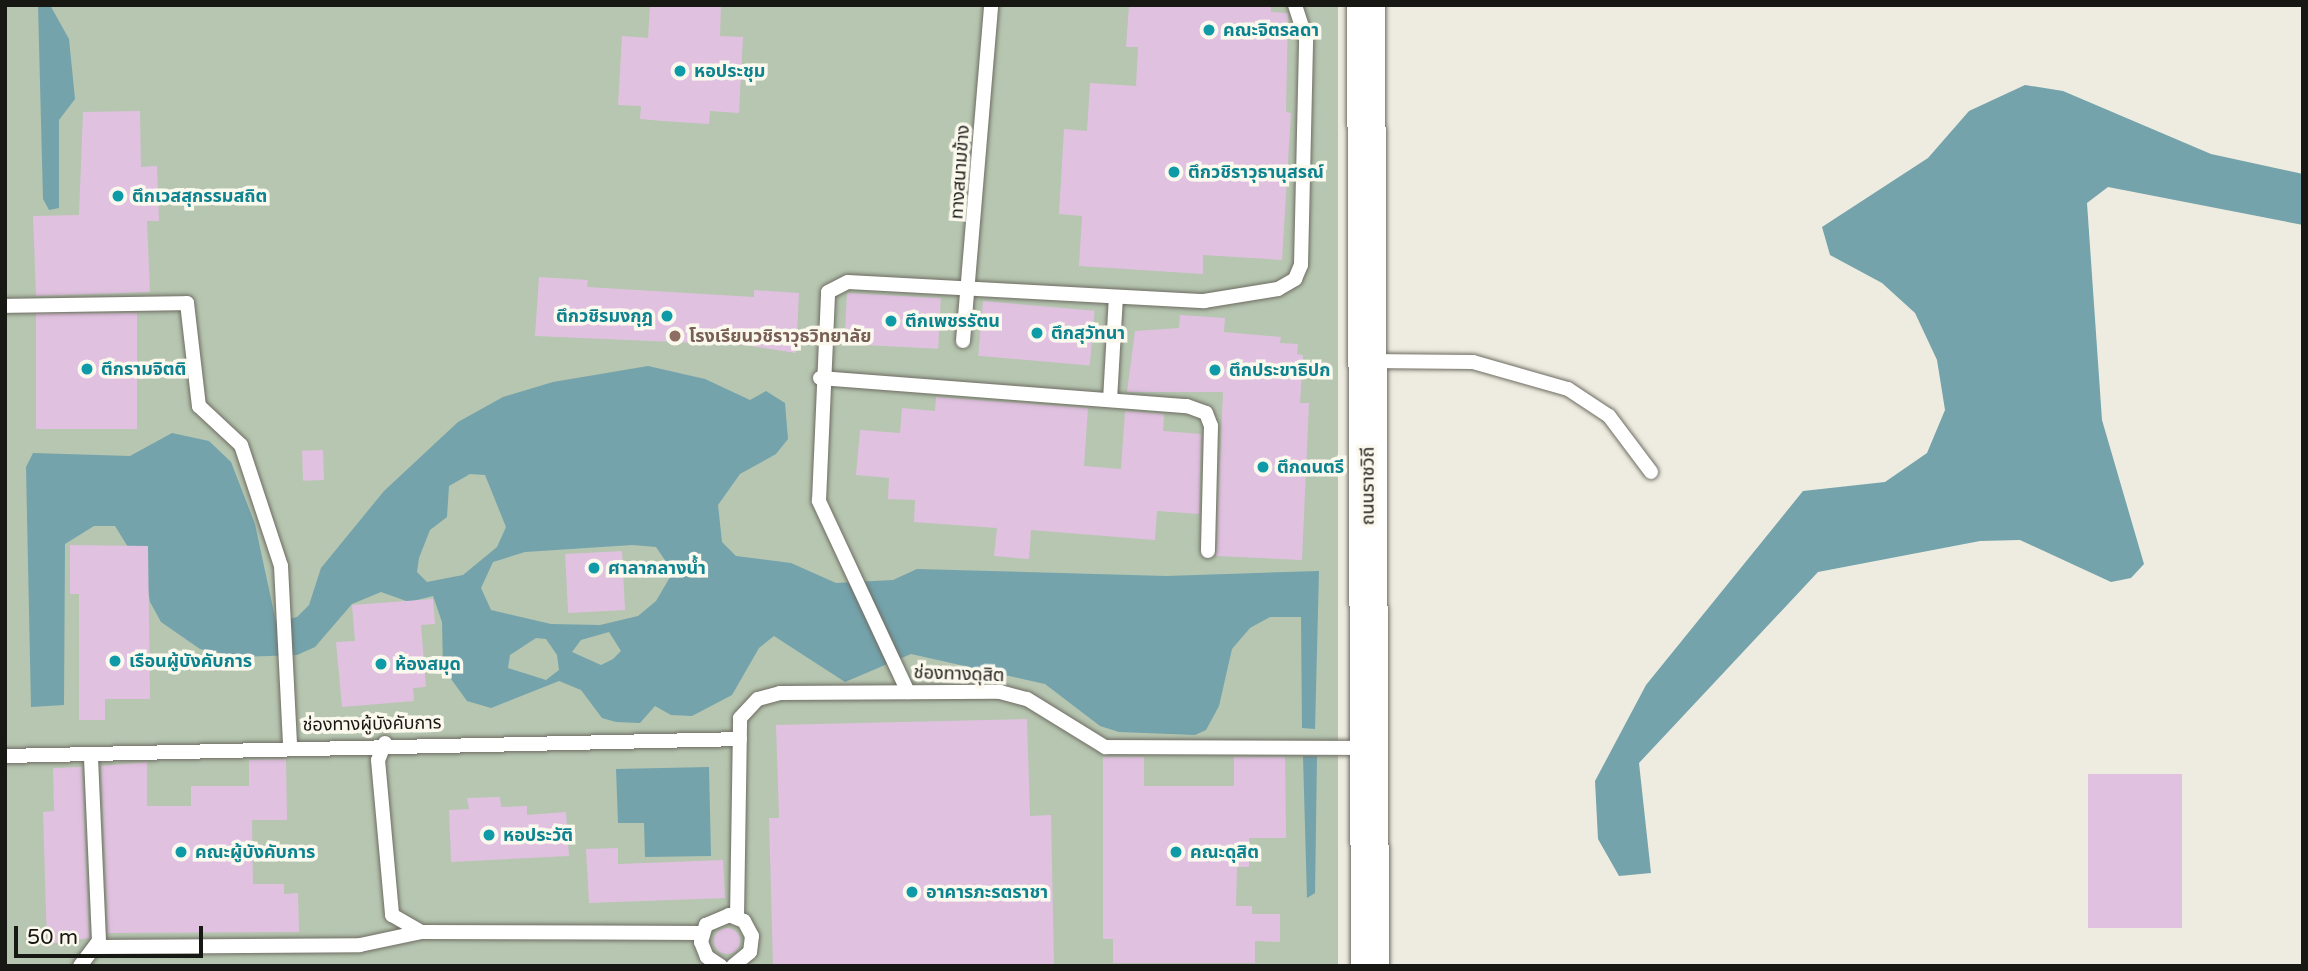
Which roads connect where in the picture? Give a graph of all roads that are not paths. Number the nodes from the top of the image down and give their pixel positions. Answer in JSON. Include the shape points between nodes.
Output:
{"nodes":[{"id":1,"x":991,"y":5,"type":"edge"},
{"id":2,"x":1295,"y":5,"type":"edge"},
{"id":3,"x":1366,"y":5,"type":"edge"},
{"id":4,"x":970,"y":290,"type":"junction"},
{"id":5,"x":1116,"y":297,"type":"junction"},
{"id":6,"x":5,"y":306,"type":"edge"},
{"id":7,"x":963,"y":341,"type":"dead end"},
{"id":8,"x":1367,"y":361,"type":"junction"},
{"id":9,"x":820,"y":378,"type":"junction"},
{"id":10,"x":1110,"y":400,"type":"junction"},
{"id":11,"x":1651,"y":472,"type":"dead end"},
{"id":12,"x":1208,"y":551,"type":"dead end"},
{"id":13,"x":908,"y":692,"type":"junction"},
{"id":14,"x":740,"y":739,"type":"junction"},
{"id":15,"x":385,"y":743,"type":"junction"},
{"id":16,"x":290,"y":745,"type":"junction"},
{"id":17,"x":1369,"y":748,"type":"junction"},
{"id":18,"x":91,"y":755,"type":"junction"},
{"id":19,"x":5,"y":756,"type":"edge"},
{"id":20,"x":737,"y":917,"type":"junction"},
{"id":21,"x":421,"y":932,"type":"junction"},
{"id":22,"x":702,"y":933,"type":"junction"},
{"id":23,"x":95,"y":947,"type":"junction"},
{"id":24,"x":80,"y":966,"type":"edge"},
{"id":25,"x":720,"y":966,"type":"edge"},
{"id":26,"x":734,"y":966,"type":"edge"},
{"id":27,"x":1370,"y":966,"type":"edge"}],
"edges":[{"from":1,"to":4,"type":"lane","name":"ทางสนามข้าง"},
{"from":2,"to":5,"type":"lane","via":[[1306,39],[1301,265],[1295,279],[1278,289],[1204,301]]},
{"from":3,"to":8,"type":"main road","name":"ถนนราชวิถี"},
{"from":4,"to":5,"type":"lane"},
{"from":4,"to":7,"type":"lane","name":"ทางสนามข้าง"},
{"from":4,"to":9,"type":"lane","via":[[836,284],[823,304]]},
{"from":5,"to":10,"type":"lane"},
{"from":6,"to":16,"type":"lane","via":[[187,303],[199,406],[241,445],[281,566]]},
{"from":8,"to":11,"type":"lane","via":[[1473,362],[1568,389],[1609,416]]},
{"from":8,"to":17,"type":"main road","name":"ถนนราชวิถี"},
{"from":9,"to":10,"type":"lane"},
{"from":9,"to":13,"type":"lane","via":[[819,501]]},
{"from":10,"to":12,"type":"lane","via":[[1206,413],[1211,426]]},
{"from":13,"to":14,"type":"lane","name":"ช่องทางดุสิต","via":[[758,699],[740,718]]},
{"from":13,"to":17,"type":"lane","name":"ช่องทางดุสิต","via":[[1000,692],[1027,699],[1105,747]]},
{"from":14,"to":15,"type":"lane","name":"ช่องทางผู้บังคับการ"},
{"from":14,"to":20,"type":"lane","name":"ช่องทางดุสิต"},
{"from":15,"to":16,"type":"lane","name":"ช่องทางผู้บังคับการ"},
{"from":15,"to":21,"type":"lane","via":[[378,760],[385,880],[392,915]]},
{"from":16,"to":18,"type":"lane","name":"ช่องทางผู้บังคับการ"},
{"from":17,"to":27,"type":"main road","name":"ถนนราชวิถี"},
{"from":18,"to":19,"type":"lane","name":"ช่องทางผู้บังคับการ"},
{"from":18,"to":23,"type":"lane"},
{"from":20,"to":22,"type":"lane","via":[[720,916]]},
{"from":20,"to":26,"type":"lane","via":[[749,928],[752,944]]},
{"from":21,"to":22,"type":"lane"},
{"from":21,"to":23,"type":"lane","via":[[360,945]]},
{"from":22,"to":25,"type":"lane","via":[[703,950]]},
{"from":23,"to":24,"type":"lane"}]}
